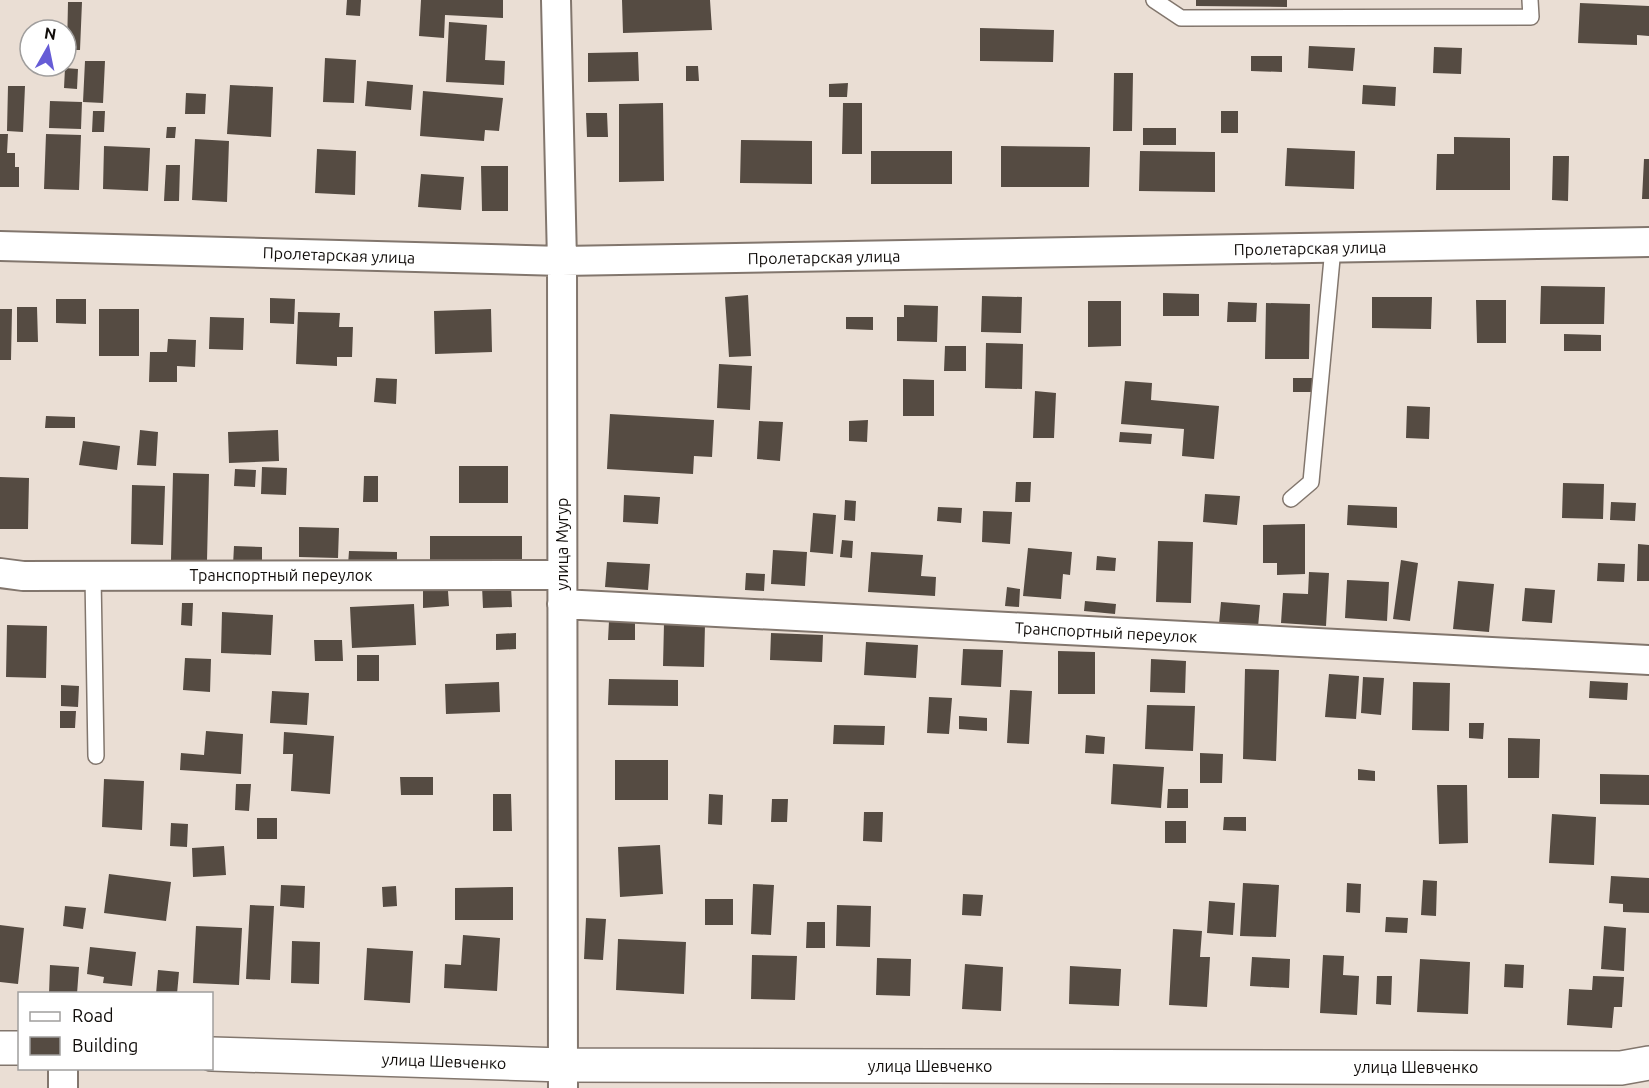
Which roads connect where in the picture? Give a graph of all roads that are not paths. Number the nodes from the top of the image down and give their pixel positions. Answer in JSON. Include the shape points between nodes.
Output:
{"nodes":[{"id":1,"x":556,"y":0,"type":"edge"},
{"id":2,"x":1154,"y":0,"type":"edge"},
{"id":3,"x":1530,"y":0,"type":"edge"},
{"id":4,"x":1649,"y":242,"type":"edge"},
{"id":5,"x":0,"y":246,"type":"edge"},
{"id":6,"x":1333,"y":248,"type":"junction"},
{"id":7,"x":562,"y":261,"type":"junction"},
{"id":8,"x":1291,"y":499,"type":"dead end"},
{"id":9,"x":0,"y":573,"type":"edge"},
{"id":10,"x":562,"y":575,"type":"junction"},
{"id":11,"x":93,"y":576,"type":"junction"},
{"id":12,"x":562,"y":604,"type":"junction"},
{"id":13,"x":1649,"y":660,"type":"edge"},
{"id":14,"x":96,"y":756,"type":"dead end"},
{"id":15,"x":0,"y":1048,"type":"edge"},
{"id":16,"x":18,"y":1048,"type":"edge"},
{"id":17,"x":213,"y":1054,"type":"edge"},
{"id":18,"x":1649,"y":1063,"type":"edge"},
{"id":19,"x":63,"y":1070,"type":"edge"},
{"id":20,"x":563,"y":1077,"type":"edge"},
{"id":21,"x":63,"y":1088,"type":"edge"}],
"edges":[{"from":1,"to":7,"type":"street","name":"улица Мугур"},
{"from":2,"to":3,"type":"lane","via":[[1181,18],[1193,18],[1531,17]]},
{"from":4,"to":6,"type":"street","name":"Пролетарская улица"},
{"from":5,"to":7,"type":"street","name":"Пролетарская улица"},
{"from":6,"to":7,"type":"street","name":"Пролетарская улица"},
{"from":6,"to":8,"type":"lane","via":[[1311,482]]},
{"from":7,"to":10,"type":"street","name":"улица Мугур"},
{"from":9,"to":11,"type":"street","name":"Транспортный переулок"},
{"from":10,"to":11,"type":"street","name":"Транспортный переулок"},
{"from":10,"to":12,"type":"street","name":"улица Мугур"},
{"from":11,"to":14,"type":"lane"},
{"from":12,"to":13,"type":"street","name":"Транспортный переулок"},
{"from":12,"to":20,"type":"street","name":"улица Мугур"},
{"from":15,"to":16,"type":"street"},
{"from":17,"to":20,"type":"street","name":"улица Шевченко"},
{"from":18,"to":20,"type":"street","name":"улица Шевченко","via":[[1621,1068]]},
{"from":19,"to":21,"type":"street"}]}
